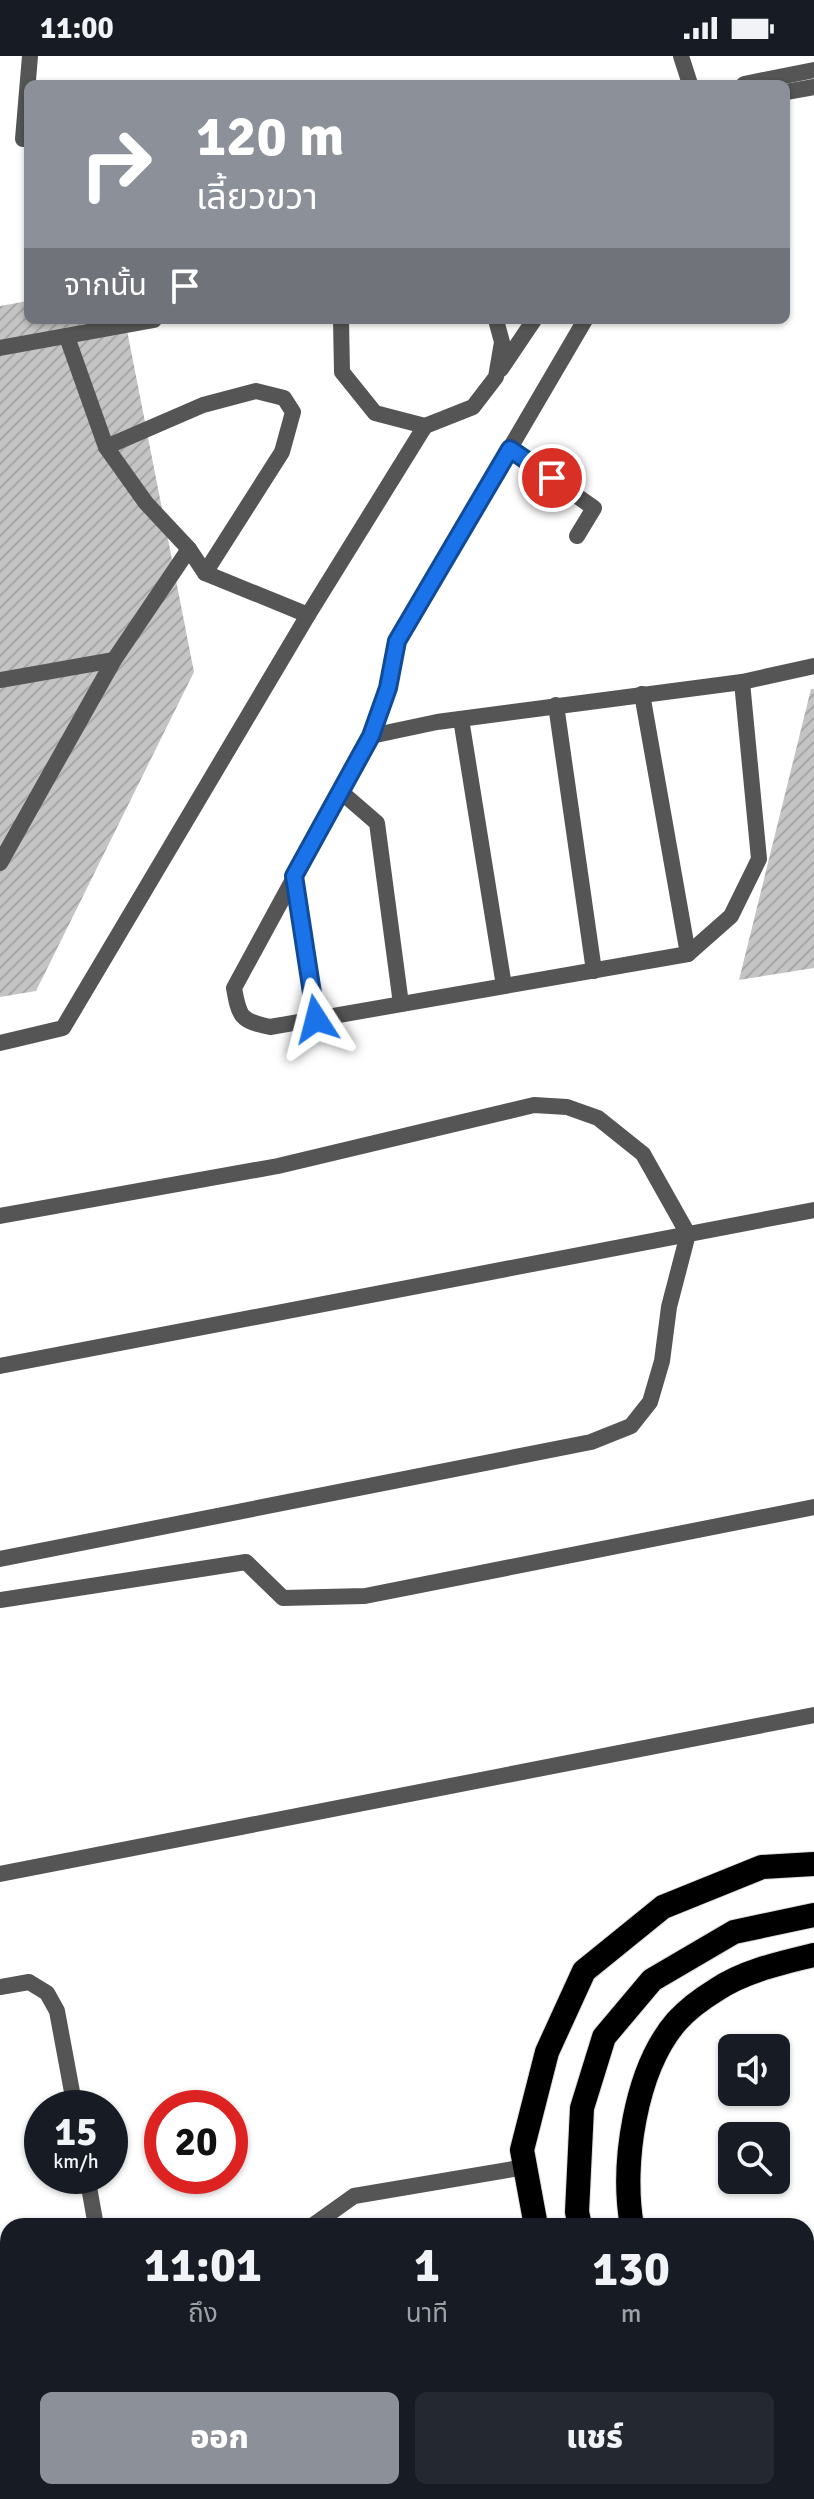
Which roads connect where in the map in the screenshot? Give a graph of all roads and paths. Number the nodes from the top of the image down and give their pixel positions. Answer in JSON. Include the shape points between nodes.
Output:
{"nodes":[{"id":1,"x":30,"y":56,"type":"edge"},
{"id":2,"x":681,"y":56,"type":"edge"},
{"id":3,"x":814,"y":70,"type":"edge"},
{"id":4,"x":28,"y":80,"type":"edge"},
{"id":5,"x":689,"y":80,"type":"edge"},
{"id":6,"x":764,"y":80,"type":"edge"},
{"id":7,"x":814,"y":87,"type":"edge"},
{"id":8,"x":790,"y":91,"type":"edge"},
{"id":9,"x":24,"y":127,"type":"edge"},
{"id":10,"x":23,"y":139,"type":"dead end"},
{"id":11,"x":134,"y":324,"type":"edge"},
{"id":12,"x":341,"y":324,"type":"edge"},
{"id":13,"x":497,"y":324,"type":"edge"},
{"id":14,"x":531,"y":324,"type":"edge"},
{"id":15,"x":583,"y":324,"type":"edge"},
{"id":16,"x":67,"y":337,"type":"junction"},
{"id":17,"x":0,"y":348,"type":"edge"},
{"id":18,"x":496,"y":377,"type":"junction"},
{"id":19,"x":425,"y":426,"type":"junction"},
{"id":20,"x":106,"y":447,"type":"junction"},
{"id":21,"x":510,"y":449,"type":"junction"},
{"id":22,"x":577,"y":536,"type":"dead end"},
{"id":23,"x":189,"y":549,"type":"junction"},
{"id":24,"x":205,"y":573,"type":"junction"},
{"id":25,"x":308,"y":615,"type":"junction"},
{"id":26,"x":114,"y":660,"type":"junction"},
{"id":27,"x":814,"y":666,"type":"edge"},
{"id":28,"x":0,"y":680,"type":"edge"},
{"id":29,"x":742,"y":682,"type":"junction"},
{"id":30,"x":642,"y":694,"type":"junction"},
{"id":31,"x":556,"y":705,"type":"junction"},
{"id":32,"x":461,"y":719,"type":"junction"},
{"id":33,"x":371,"y":736,"type":"junction"},
{"id":34,"x":340,"y":791,"type":"junction"},
{"id":35,"x":0,"y":863,"type":"edge"},
{"id":36,"x":294,"y":876,"type":"junction"},
{"id":37,"x":688,"y":954,"type":"junction"},
{"id":38,"x":594,"y":971,"type":"junction"},
{"id":39,"x":504,"y":986,"type":"junction"},
{"id":40,"x":401,"y":1004,"type":"junction"},
{"id":41,"x":316,"y":1019,"type":"junction"},
{"id":42,"x":0,"y":1043,"type":"edge"},
{"id":43,"x":814,"y":1210,"type":"edge"},
{"id":44,"x":0,"y":1216,"type":"edge"},
{"id":45,"x":688,"y":1234,"type":"junction"},
{"id":46,"x":0,"y":1366,"type":"edge"},
{"id":47,"x":814,"y":1507,"type":"edge"},
{"id":48,"x":0,"y":1559,"type":"edge"},
{"id":49,"x":0,"y":1600,"type":"edge"},
{"id":50,"x":814,"y":1715,"type":"edge"},
{"id":51,"x":814,"y":1864,"type":"edge"},
{"id":52,"x":0,"y":1874,"type":"edge"},
{"id":53,"x":814,"y":1915,"type":"edge"},
{"id":54,"x":814,"y":1955,"type":"edge"},
{"id":55,"x":0,"y":1987,"type":"edge"},
{"id":56,"x":72,"y":2090,"type":"edge"},
{"id":57,"x":525,"y":2167,"type":"junction"},
{"id":58,"x":90,"y":2194,"type":"edge"},
{"id":59,"x":95,"y":2218,"type":"edge"},
{"id":60,"x":323,"y":2218,"type":"edge"},
{"id":61,"x":535,"y":2218,"type":"edge"},
{"id":62,"x":578,"y":2218,"type":"edge"},
{"id":63,"x":631,"y":2218,"type":"edge"}],
"edges":[{"from":1,"to":4,"type":"street"},
{"from":2,"to":5,"type":"street"},
{"from":3,"to":6,"type":"street"},
{"from":7,"to":8,"type":"street"},
{"from":9,"to":10,"type":"street"},
{"from":11,"to":16,"type":"street"},
{"from":12,"to":19,"type":"street","via":[[342,372],[375,413]]},
{"from":13,"to":18,"type":"street","via":[[502,342]]},
{"from":14,"to":18,"type":"street"},
{"from":15,"to":21,"type":"street"},
{"from":16,"to":17,"type":"street"},
{"from":16,"to":20,"type":"street"},
{"from":18,"to":19,"type":"street","via":[[473,407]]},
{"from":19,"to":25,"type":"street"},
{"from":20,"to":23,"type":"street","via":[[146,503]]},
{"from":20,"to":24,"type":"street","via":[[216,402],[256,391],[284,398],[293,412],[282,452]]},
{"from":21,"to":22,"type":"street","via":[[594,508]]},
{"from":21,"to":33,"type":"street","via":[[397,641]]},
{"from":23,"to":24,"type":"street"},
{"from":23,"to":26,"type":"street"},
{"from":24,"to":25,"type":"street"},
{"from":25,"to":42,"type":"street","via":[[63,1028]]},
{"from":26,"to":28,"type":"street"},
{"from":26,"to":35,"type":"street"},
{"from":27,"to":29,"type":"street"},
{"from":29,"to":30,"type":"street"},
{"from":29,"to":37,"type":"street","via":[[759,859],[731,916]]},
{"from":30,"to":31,"type":"street"},
{"from":30,"to":37,"type":"street"},
{"from":31,"to":32,"type":"street"},
{"from":31,"to":38,"type":"street"},
{"from":32,"to":33,"type":"street"},
{"from":32,"to":39,"type":"street"},
{"from":33,"to":34,"type":"street"},
{"from":34,"to":36,"type":"street"},
{"from":34,"to":40,"type":"street","via":[[377,823]]},
{"from":36,"to":41,"type":"street"},
{"from":36,"to":41,"type":"street","via":[[234,988],[238,1013],[250,1023],[270,1027]]},
{"from":37,"to":38,"type":"street"},
{"from":38,"to":39,"type":"street"},
{"from":39,"to":40,"type":"street"},
{"from":40,"to":41,"type":"street"},
{"from":43,"to":45,"type":"street"},
{"from":44,"to":45,"type":"street","via":[[278,1166],[534,1105],[567,1107],[598,1118],[643,1154]]},
{"from":45,"to":46,"type":"street"},
{"from":45,"to":48,"type":"street","via":[[650,1402],[631,1426],[563,1448]]},
{"from":47,"to":49,"type":"street","via":[[365,1596],[283,1598],[246,1562]]},
{"from":50,"to":52,"type":"street"},
{"from":51,"to":57,"type":"highway","via":[[762,1867],[663,1907],[584,1971],[547,2052],[522,2150]]},
{"from":53,"to":62,"type":"highway","via":[[734,1932],[720,1940],[652,1980],[604,2037],[582,2108]]},
{"from":54,"to":63,"type":"highway","via":[[717,1989],[677,2021],[653,2060],[631,2126]]},
{"from":55,"to":56,"type":"street","via":[[29,1982],[47,1993],[57,2011]]},
{"from":57,"to":60,"type":"street","via":[[354,2196]]},
{"from":57,"to":61,"type":"highway"},
{"from":58,"to":59,"type":"street"}]}
